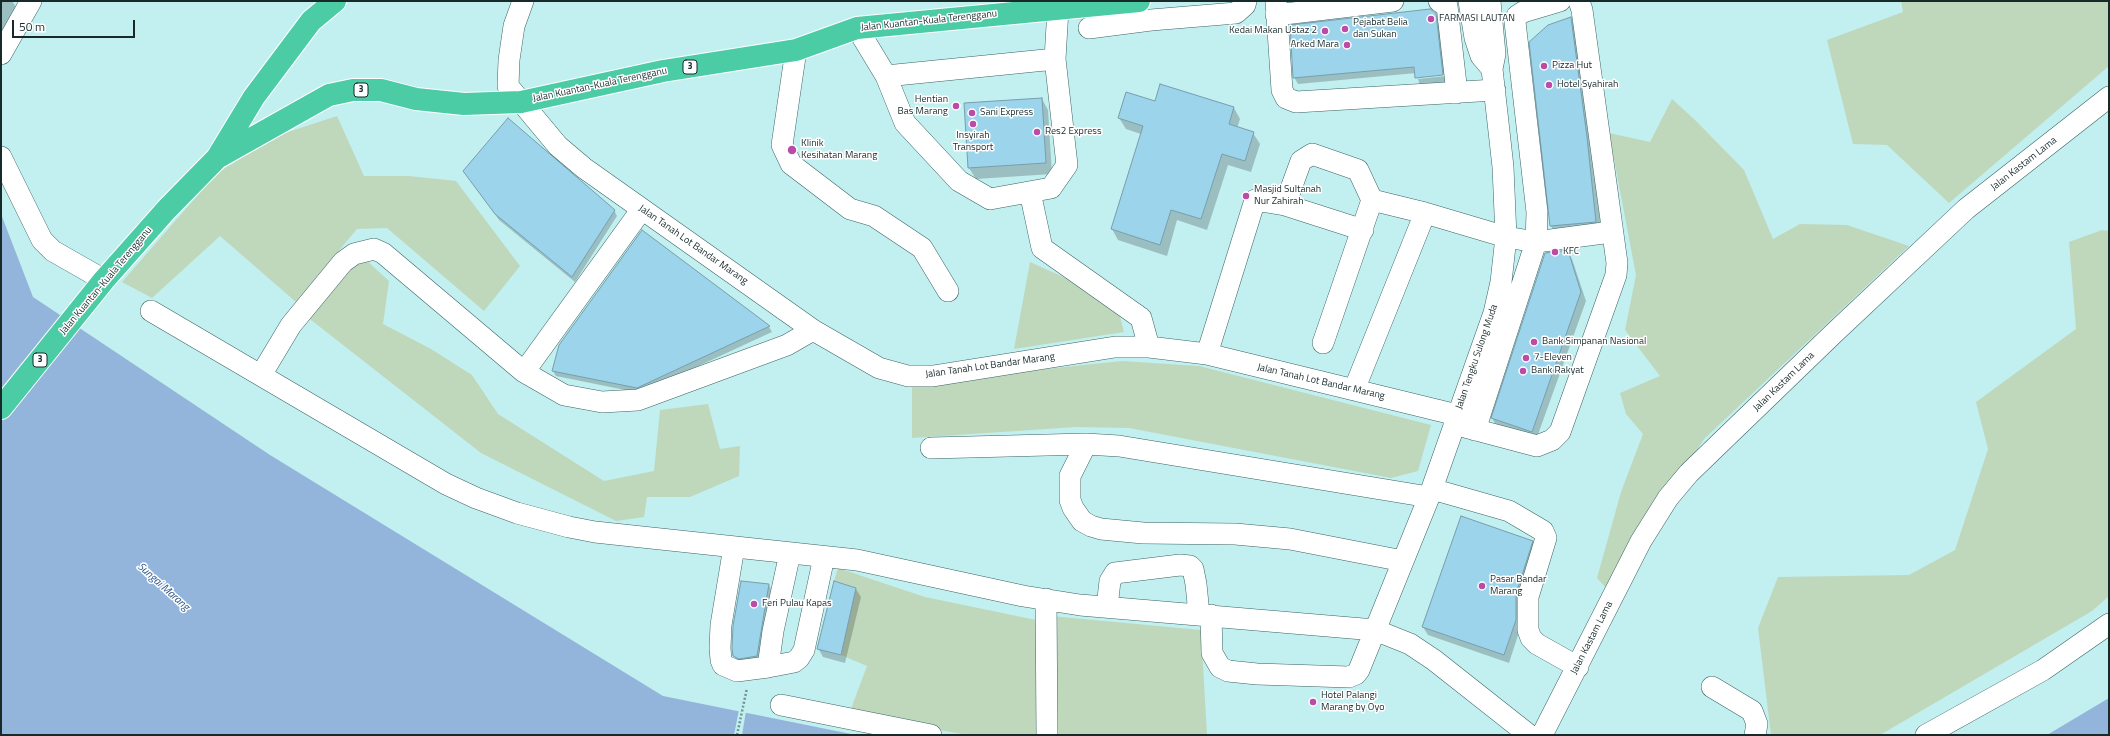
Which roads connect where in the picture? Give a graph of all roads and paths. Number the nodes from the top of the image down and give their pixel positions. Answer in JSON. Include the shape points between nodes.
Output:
{"nodes":[{"id":1,"x":31,"y":1,"type":"edge"},
{"id":2,"x":335,"y":1,"type":"edge"},
{"id":3,"x":523,"y":1,"type":"edge"},
{"id":4,"x":1139,"y":1,"type":"edge"},
{"id":5,"x":1246,"y":1,"type":"edge"},
{"id":6,"x":1394,"y":1,"type":"edge"},
{"id":7,"x":1439,"y":1,"type":"edge"},
{"id":8,"x":1469,"y":1,"type":"edge"},
{"id":9,"x":1560,"y":1,"type":"edge"},
{"id":10,"x":1579,"y":1,"type":"edge"},
{"id":11,"x":1493,"y":6,"type":"edge"},
{"id":12,"x":1276,"y":8,"type":"edge"},
{"id":13,"x":1058,"y":9,"type":"junction"},
{"id":14,"x":1151,"y":10,"type":"edge"},
{"id":15,"x":857,"y":28,"type":"junction"},
{"id":16,"x":1089,"y":28,"type":"dead end"},
{"id":17,"x":796,"y":50,"type":"junction"},
{"id":18,"x":1,"y":54,"type":"edge"},
{"id":19,"x":1055,"y":58,"type":"junction"},
{"id":20,"x":1492,"y":69,"type":"junction"},
{"id":21,"x":886,"y":76,"type":"junction"},
{"id":22,"x":1494,"y":90,"type":"junction"},
{"id":23,"x":1457,"y":92,"type":"junction"},
{"id":24,"x":2109,"y":97,"type":"edge"},
{"id":25,"x":521,"y":102,"type":"junction"},
{"id":26,"x":1,"y":157,"type":"edge"},
{"id":27,"x":217,"y":158,"type":"junction"},
{"id":28,"x":1030,"y":192,"type":"junction"},
{"id":29,"x":1372,"y":200,"type":"junction"},
{"id":30,"x":1285,"y":205,"type":"junction"},
{"id":31,"x":642,"y":209,"type":"junction"},
{"id":32,"x":1425,"y":213,"type":"junction"},
{"id":33,"x":1363,"y":230,"type":"junction"},
{"id":34,"x":1611,"y":232,"type":"junction"},
{"id":35,"x":1506,"y":237,"type":"junction"},
{"id":36,"x":1536,"y":242,"type":"junction"},
{"id":37,"x":104,"y":280,"type":"junction"},
{"id":38,"x":948,"y":291,"type":"dead end"},
{"id":39,"x":151,"y":311,"type":"dead end"},
{"id":40,"x":813,"y":330,"type":"junction"},
{"id":41,"x":1323,"y":344,"type":"dead end"},
{"id":42,"x":1149,"y":347,"type":"junction"},
{"id":43,"x":1207,"y":354,"type":"junction"},
{"id":44,"x":524,"y":372,"type":"junction"},
{"id":45,"x":260,"y":375,"type":"junction"},
{"id":46,"x":1354,"y":390,"type":"junction"},
{"id":47,"x":1,"y":408,"type":"edge"},
{"id":48,"x":1456,"y":419,"type":"junction"},
{"id":49,"x":1475,"y":430,"type":"junction"},
{"id":50,"x":1086,"y":444,"type":"junction"},
{"id":51,"x":931,"y":448,"type":"dead end"},
{"id":52,"x":1431,"y":493,"type":"junction"},
{"id":53,"x":734,"y":547,"type":"junction"},
{"id":54,"x":790,"y":553,"type":"junction"},
{"id":55,"x":824,"y":557,"type":"junction"},
{"id":56,"x":1403,"y":561,"type":"junction"},
{"id":57,"x":1046,"y":599,"type":"junction"},
{"id":58,"x":1108,"y":607,"type":"junction"},
{"id":59,"x":1205,"y":614,"type":"junction"},
{"id":60,"x":2109,"y":624,"type":"edge"},
{"id":61,"x":1375,"y":630,"type":"junction"},
{"id":62,"x":768,"y":667,"type":"junction"},
{"id":63,"x":1578,"y":667,"type":"junction"},
{"id":64,"x":1712,"y":687,"type":"dead end"},
{"id":65,"x":745,"y":697,"type":"dead end"},
{"id":66,"x":781,"y":705,"type":"dead end"},
{"id":67,"x":737,"y":735,"type":"edge"},
{"id":68,"x":931,"y":735,"type":"edge"},
{"id":69,"x":1047,"y":735,"type":"edge"},
{"id":70,"x":1529,"y":735,"type":"edge"},
{"id":71,"x":1542,"y":735,"type":"edge"},
{"id":72,"x":1755,"y":735,"type":"edge"},
{"id":73,"x":1926,"y":735,"type":"edge"}],
"edges":[{"from":1,"to":18,"type":"street"},
{"from":2,"to":27,"type":"highway","name":"Jalan Kuantan-Kuala Terengganu","number":"3","via":[[311,21],[254,97]]},
{"from":3,"to":25,"type":"street","name":"Jalan Tanah Lot Bandar Marang","via":[[514,26],[508,86]]},
{"from":4,"to":13,"type":"highway","name":"Jalan Kuantan-Kuala Terengganu","number":"3"},
{"from":5,"to":14,"type":"street","via":[[1236,13]]},
{"from":6,"to":12,"type":"street"},
{"from":7,"to":23,"type":"street","via":[[1447,6]]},
{"from":8,"to":20,"type":"street","via":[[1475,38],[1481,56]]},
{"from":9,"to":36,"type":"street","via":[[1523,12],[1517,16],[1515,22],[1537,212]]},
{"from":10,"to":34,"type":"street","name":"Jalan Tanah Lot Bandar Marang"},
{"from":11,"to":20,"type":"street","name":"Jalan Tengku Sulong Muda","via":[[1495,54]]},
{"from":12,"to":23,"type":"street","via":[[1282,90],[1286,98],[1296,102]]},
{"from":13,"to":15,"type":"highway","name":"Jalan Kuantan-Kuala Terengganu","number":"3"},
{"from":13,"to":19,"type":"street"},
{"from":14,"to":16,"type":"street"},
{"from":15,"to":17,"type":"highway","name":"Jalan Kuantan-Kuala Terengganu","number":"3"},
{"from":15,"to":21,"type":"street"},
{"from":17,"to":25,"type":"highway","name":"Jalan Kuantan-Kuala Terengganu","number":"3","via":[[663,71]]},
{"from":17,"to":38,"type":"street","via":[[782,145],[791,164],[850,209],[874,216],[922,248]]},
{"from":19,"to":21,"type":"street"},
{"from":19,"to":28,"type":"street","via":[[1067,165],[1051,188]]},
{"from":20,"to":22,"type":"street","name":"Jalan Tengku Sulong Muda"},
{"from":21,"to":28,"type":"street","via":[[905,123],[959,181],[990,199]]},
{"from":22,"to":23,"type":"street"},
{"from":22,"to":35,"type":"street","name":"Jalan Tengku Sulong Muda","via":[[1503,167]]},
{"from":24,"to":63,"type":"street","name":"Jalan Kastam Lama","via":[[1966,210],[1689,473],[1668,498],[1641,541]]},
{"from":25,"to":27,"type":"highway","name":"Jalan Kuantan-Kuala Terengganu","number":"3","via":[[464,104],[416,99],[381,90],[353,90],[329,95]]},
{"from":25,"to":31,"type":"street","name":"Jalan Tanah Lot Bandar Marang","via":[[565,152]]},
{"from":26,"to":37,"type":"street","via":[[42,240],[53,251]]},
{"from":27,"to":37,"type":"highway","name":"Jalan Kuantan-Kuala Terengganu","number":"3","via":[[167,209]]},
{"from":28,"to":42,"type":"street","via":[[1042,248],[1141,318]]},
{"from":29,"to":30,"type":"street","via":[[1358,170],[1312,154],[1301,161]]},
{"from":29,"to":32,"type":"street"},
{"from":29,"to":33,"type":"street"},
{"from":30,"to":33,"type":"street"},
{"from":30,"to":43,"type":"street","via":[[1255,200]]},
{"from":31,"to":40,"type":"street","name":"Jalan Tanah Lot Bandar Marang"},
{"from":31,"to":44,"type":"street"},
{"from":32,"to":35,"type":"street"},
{"from":32,"to":46,"type":"street"},
{"from":33,"to":41,"type":"street"},
{"from":34,"to":36,"type":"street"},
{"from":34,"to":49,"type":"street","name":"Jalan Tanah Lot Bandar Marang","via":[[1617,263],[1616,275],[1560,432],[1552,440],[1537,446]]},
{"from":35,"to":36,"type":"street"},
{"from":35,"to":48,"type":"street","name":"Jalan Tengku Sulong Muda","via":[[1501,282],[1494,313]]},
{"from":36,"to":49,"type":"street"},
{"from":37,"to":47,"type":"highway","name":"Jalan Kuantan-Kuala Terengganu","number":"3"},
{"from":39,"to":45,"type":"street"},
{"from":40,"to":42,"type":"street","name":"Jalan Tanah Lot Bandar Marang","via":[[879,368],[908,376],[933,376],[1115,347]]},
{"from":40,"to":44,"type":"street","via":[[787,345],[638,400],[602,402],[564,395]]},
{"from":42,"to":43,"type":"street","name":"Jalan Tanah Lot Bandar Marang"},
{"from":43,"to":46,"type":"street","name":"Jalan Tanah Lot Bandar Marang"},
{"from":44,"to":45,"type":"street","via":[[383,253],[374,249],[354,254],[343,262],[291,326]]},
{"from":45,"to":53,"type":"street","via":[[446,484],[476,498],[525,515],[595,532]]},
{"from":46,"to":48,"type":"street","name":"Jalan Tanah Lot Bandar Marang"},
{"from":48,"to":49,"type":"street","name":"Jalan Tanah Lot Bandar Marang"},
{"from":48,"to":52,"type":"street","name":"Jalan Tengku Sulong Muda"},
{"from":50,"to":51,"type":"street"},
{"from":50,"to":52,"type":"street","via":[[1119,446]]},
{"from":50,"to":56,"type":"street","via":[[1070,476],[1070,500],[1082,520],[1091,526],[1143,533],[1235,534],[1290,539]]},
{"from":52,"to":56,"type":"street","name":"Jalan Tengku Sulong Muda"},
{"from":52,"to":63,"type":"street","via":[[1509,511],[1542,532],[1546,538],[1528,597],[1528,630],[1531,638],[1538,644]]},
{"from":53,"to":54,"type":"street"},
{"from":53,"to":62,"type":"street","via":[[721,625],[721,660],[724,665],[737,671]]},
{"from":54,"to":55,"type":"street"},
{"from":54,"to":62,"type":"street"},
{"from":55,"to":57,"type":"street","via":[[857,560]]},
{"from":55,"to":62,"type":"street","via":[[804,650],[794,662]]},
{"from":56,"to":61,"type":"street","name":"Jalan Tengku Sulong Muda"},
{"from":57,"to":58,"type":"street"},
{"from":57,"to":69,"type":"street"},
{"from":58,"to":59,"type":"street"},
{"from":58,"to":59,"type":"street","name":"Jalan Tengku Sulong Muda","via":[[1110,581],[1115,573],[1180,565],[1193,569]]},
{"from":59,"to":61,"type":"street"},
{"from":59,"to":61,"type":"street","name":"Jalan Tengku Sulong Muda","via":[[1212,653],[1220,667],[1228,671],[1258,674],[1349,677],[1356,674]]},
{"from":60,"to":73,"type":"street","via":[[2043,670]]},
{"from":61,"to":70,"type":"street","via":[[1410,644],[1434,660]]},
{"from":63,"to":71,"type":"street","name":"Jalan Kastam Lama"},
{"from":64,"to":72,"type":"street","via":[[1752,712],[1756,724]]},
{"from":65,"to":67,"type":"path"},
{"from":66,"to":68,"type":"street"}]}
